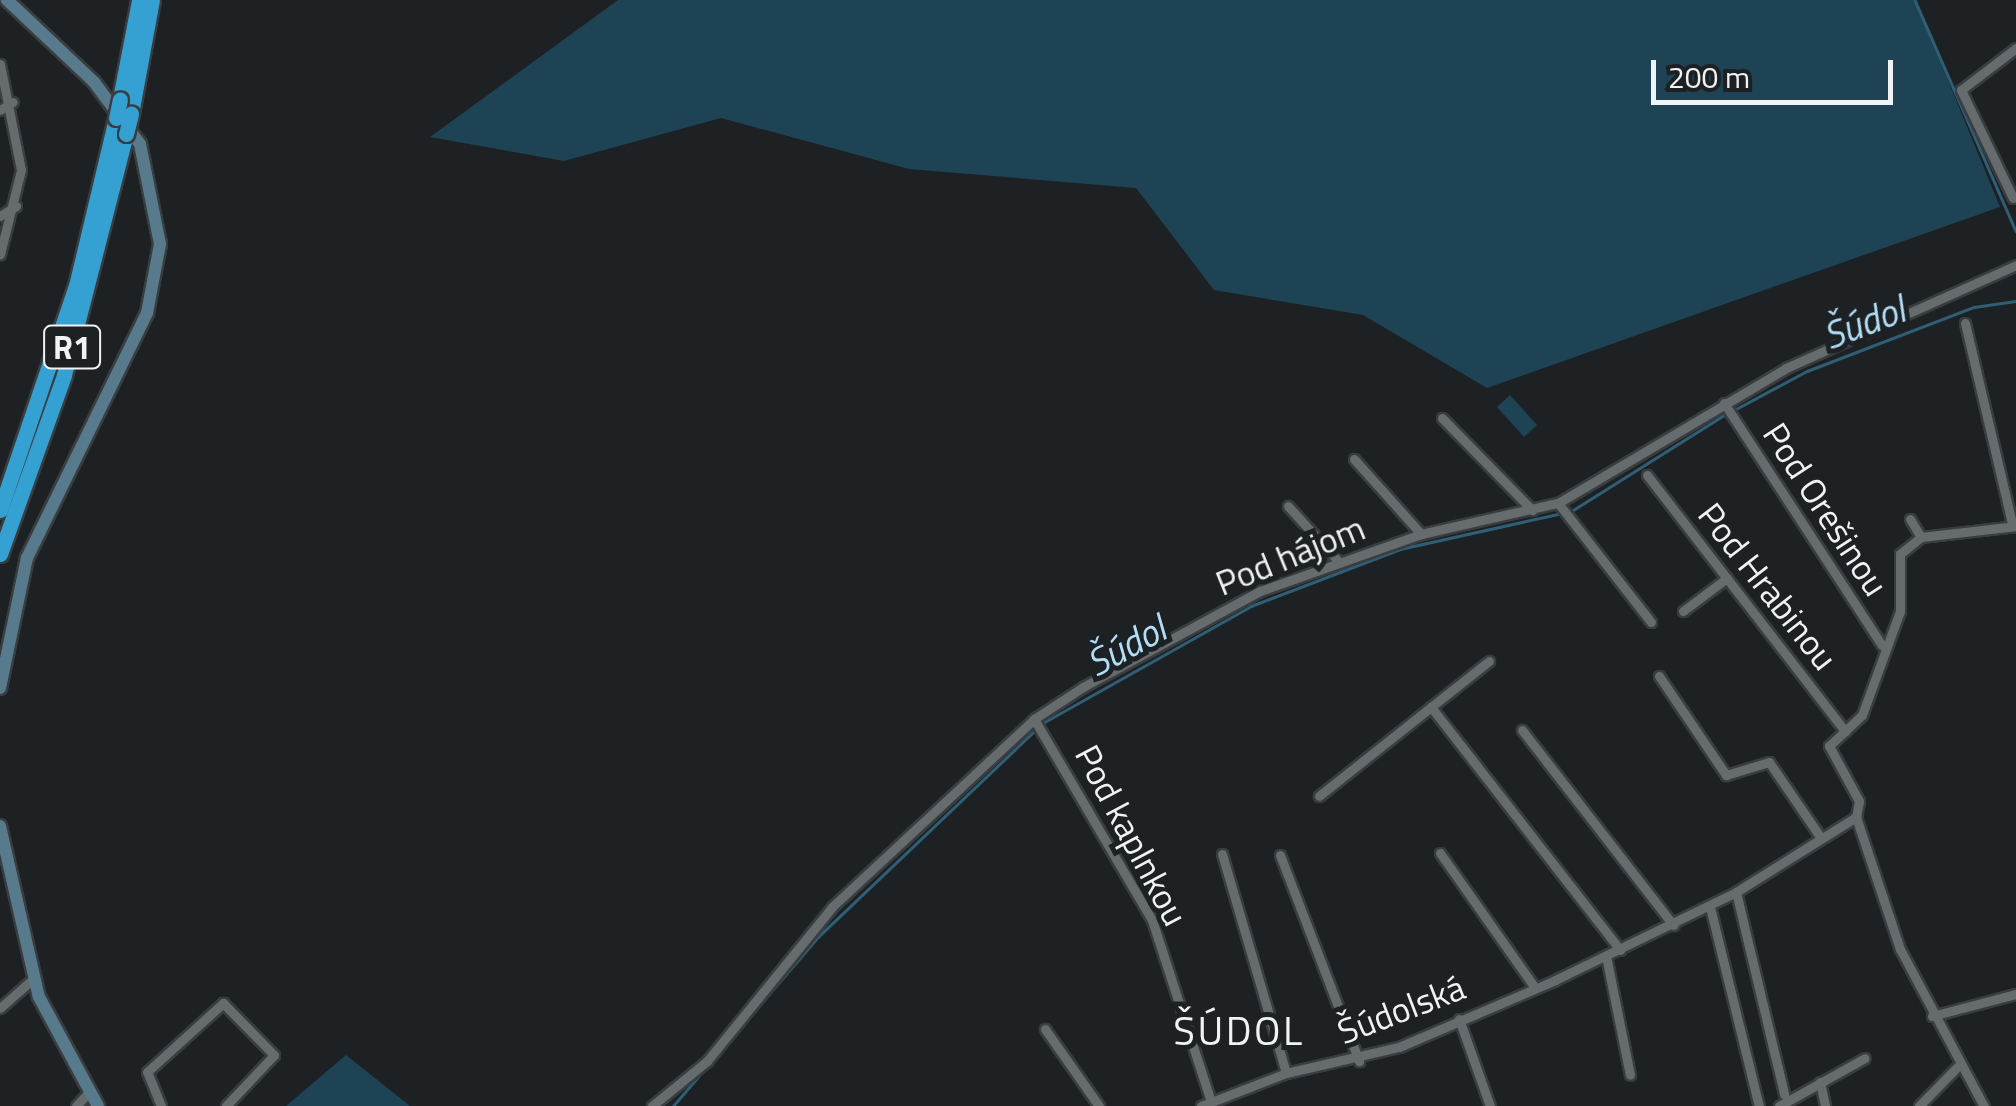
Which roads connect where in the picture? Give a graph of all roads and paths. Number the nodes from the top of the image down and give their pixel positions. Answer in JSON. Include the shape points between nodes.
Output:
{"nodes":[{"id":1,"x":139,"y":0,"type":"edge"},
{"id":2,"x":152,"y":0,"type":"edge"},
{"id":3,"x":6,"y":4,"type":"edge"},
{"id":4,"x":2016,"y":48,"type":"edge"},
{"id":5,"x":0,"y":64,"type":"edge"},
{"id":6,"x":13,"y":102,"type":"junction"},
{"id":7,"x":0,"y":110,"type":"edge"},
{"id":8,"x":124,"y":116,"type":"junction"},
{"id":9,"x":2015,"y":200,"type":"edge"},
{"id":10,"x":16,"y":206,"type":"junction"},
{"id":11,"x":0,"y":216,"type":"edge"},
{"id":12,"x":0,"y":254,"type":"edge"},
{"id":13,"x":2016,"y":265,"type":"edge"},
{"id":14,"x":1965,"y":324,"type":"dead end"},
{"id":15,"x":1724,"y":402,"type":"junction"},
{"id":16,"x":1442,"y":418,"type":"dead end"},
{"id":17,"x":1354,"y":460,"type":"dead end"},
{"id":18,"x":1647,"y":474,"type":"dead end"},
{"id":19,"x":1288,"y":506,"type":"dead end"},
{"id":20,"x":0,"y":510,"type":"edge"},
{"id":21,"x":1532,"y":510,"type":"junction"},
{"id":22,"x":1561,"y":511,"type":"junction"},
{"id":23,"x":1910,"y":519,"type":"dead end"},
{"id":24,"x":2014,"y":525,"type":"edge"},
{"id":25,"x":1421,"y":534,"type":"junction"},
{"id":26,"x":1921,"y":537,"type":"junction"},
{"id":27,"x":0,"y":554,"type":"edge"},
{"id":28,"x":1339,"y":562,"type":"junction"},
{"id":29,"x":1727,"y":578,"type":"junction"},
{"id":30,"x":1683,"y":611,"type":"dead end"},
{"id":31,"x":1650,"y":622,"type":"dead end"},
{"id":32,"x":1882,"y":645,"type":"junction"},
{"id":33,"x":1489,"y":661,"type":"dead end"},
{"id":34,"x":1659,"y":676,"type":"dead end"},
{"id":35,"x":0,"y":688,"type":"edge"},
{"id":36,"x":1431,"y":707,"type":"junction"},
{"id":37,"x":1038,"y":722,"type":"junction"},
{"id":38,"x":1522,"y":730,"type":"dead end"},
{"id":39,"x":1845,"y":731,"type":"junction"},
{"id":40,"x":1319,"y":796,"type":"dead end"},
{"id":41,"x":1856,"y":817,"type":"junction"},
{"id":42,"x":0,"y":826,"type":"edge"},
{"id":43,"x":1821,"y":838,"type":"junction"},
{"id":44,"x":1440,"y":853,"type":"dead end"},
{"id":45,"x":1222,"y":854,"type":"dead end"},
{"id":46,"x":1280,"y":854,"type":"dead end"},
{"id":47,"x":1736,"y":892,"type":"junction"},
{"id":48,"x":1710,"y":906,"type":"junction"},
{"id":49,"x":1673,"y":925,"type":"junction"},
{"id":50,"x":1620,"y":950,"type":"junction"},
{"id":51,"x":1606,"y":956,"type":"junction"},
{"id":52,"x":33,"y":979,"type":"junction"},
{"id":53,"x":1533,"y":985,"type":"junction"},
{"id":54,"x":2016,"y":994,"type":"edge"},
{"id":55,"x":0,"y":1008,"type":"edge"},
{"id":56,"x":1932,"y":1016,"type":"junction"},
{"id":57,"x":1459,"y":1020,"type":"junction"},
{"id":58,"x":1045,"y":1029,"type":"dead end"},
{"id":59,"x":1865,"y":1058,"type":"dead end"},
{"id":60,"x":1359,"y":1061,"type":"junction"},
{"id":61,"x":1957,"y":1067,"type":"junction"},
{"id":62,"x":1286,"y":1073,"type":"junction"},
{"id":63,"x":1630,"y":1075,"type":"dead end"},
{"id":64,"x":1820,"y":1082,"type":"junction"},
{"id":65,"x":89,"y":1092,"type":"junction"},
{"id":66,"x":1784,"y":1094,"type":"dead end"},
{"id":67,"x":1210,"y":1098,"type":"junction"},
{"id":68,"x":76,"y":1106,"type":"edge"},
{"id":69,"x":98,"y":1106,"type":"edge"},
{"id":70,"x":161,"y":1106,"type":"edge"},
{"id":71,"x":226,"y":1106,"type":"edge"},
{"id":72,"x":652,"y":1106,"type":"edge"},
{"id":73,"x":1099,"y":1106,"type":"edge"},
{"id":74,"x":1201,"y":1106,"type":"edge"},
{"id":75,"x":1490,"y":1106,"type":"edge"},
{"id":76,"x":1759,"y":1106,"type":"edge"},
{"id":77,"x":1779,"y":1106,"type":"edge"},
{"id":78,"x":1825,"y":1106,"type":"edge"},
{"id":79,"x":1919,"y":1106,"type":"edge"},
{"id":80,"x":1984,"y":1106,"type":"edge"}],
"edges":[{"from":1,"to":8,"type":"highway","number":"R1","bridge":true,"via":[[120,99]]},
{"from":2,"to":8,"type":"highway","number":"R1"},
{"from":3,"to":35,"type":"street","via":[[94,82],[140,144],[160,244],[147,313],[72,451],[27,558]]},
{"from":4,"to":9,"type":"street","via":[[1961,90]]},
{"from":5,"to":6,"type":"street"},
{"from":6,"to":7,"type":"street"},
{"from":6,"to":10,"type":"street"},
{"from":8,"to":20,"type":"highway","number":"R1","via":[[76,286]]},
{"from":8,"to":27,"type":"highway","number":"R1","bridge":true,"via":[[126,134],[70,357]]},
{"from":10,"to":11,"type":"street"},
{"from":10,"to":12,"type":"street"},
{"from":13,"to":15,"type":"street","name":"Pod hájom"},
{"from":14,"to":24,"type":"street"},
{"from":15,"to":22,"type":"street","name":"Pod hájom"},
{"from":15,"to":32,"type":"street","name":"Pod Orešinou"},
{"from":16,"to":21,"type":"street"},
{"from":17,"to":25,"type":"street"},
{"from":18,"to":29,"type":"street","name":"Pod Hrabinou"},
{"from":19,"to":28,"type":"street"},
{"from":21,"to":22,"type":"street","name":"Pod hájom"},
{"from":21,"to":25,"type":"street","name":"Pod hájom"},
{"from":22,"to":31,"type":"street"},
{"from":23,"to":26,"type":"street"},
{"from":24,"to":26,"type":"street"},
{"from":25,"to":28,"type":"street","name":"Pod hájom"},
{"from":26,"to":32,"type":"street","via":[[1900,554],[1900,611]]},
{"from":28,"to":37,"type":"street","name":"Pod hájom","via":[[1260,591]]},
{"from":29,"to":30,"type":"street"},
{"from":29,"to":39,"type":"street","name":"Pod Hrabinou"},
{"from":32,"to":39,"type":"street","via":[[1862,715]]},
{"from":33,"to":36,"type":"street"},
{"from":34,"to":43,"type":"street","via":[[1726,775],[1769,762]]},
{"from":36,"to":40,"type":"street"},
{"from":36,"to":50,"type":"street"},
{"from":37,"to":67,"type":"street","name":"Pod kaplnkou","via":[[1152,920]]},
{"from":37,"to":72,"type":"street","name":"Pod hájom","via":[[832,907],[707,1062]]},
{"from":38,"to":49,"type":"street"},
{"from":39,"to":41,"type":"street","via":[[1829,746],[1859,801]]},
{"from":41,"to":43,"type":"street","name":"Šúdolská"},
{"from":41,"to":56,"type":"street","via":[[1872,847],[1874,888]]},
{"from":42,"to":52,"type":"street"},
{"from":43,"to":47,"type":"street","name":"Šúdolská"},
{"from":44,"to":53,"type":"street","name":"Šúdolská"},
{"from":45,"to":62,"type":"street"},
{"from":46,"to":60,"type":"street"},
{"from":47,"to":48,"type":"street","name":"Šúdolská"},
{"from":47,"to":66,"type":"street"},
{"from":48,"to":49,"type":"street","name":"Šúdolská"},
{"from":48,"to":76,"type":"street"},
{"from":49,"to":50,"type":"street","name":"Šúdolská"},
{"from":50,"to":51,"type":"street","name":"Šúdolská"},
{"from":51,"to":53,"type":"street","name":"Šúdolská"},
{"from":51,"to":63,"type":"street"},
{"from":52,"to":55,"type":"street"},
{"from":52,"to":65,"type":"street","via":[[52,1032]]},
{"from":53,"to":57,"type":"street","name":"Šúdolská"},
{"from":54,"to":56,"type":"street"},
{"from":56,"to":61,"type":"street"},
{"from":57,"to":60,"type":"street","name":"Šúdolská"},
{"from":57,"to":75,"type":"street"},
{"from":58,"to":73,"type":"street"},
{"from":59,"to":64,"type":"street"},
{"from":60,"to":62,"type":"street","name":"Šúdolská"},
{"from":61,"to":79,"type":"street"},
{"from":61,"to":80,"type":"street"},
{"from":62,"to":67,"type":"street","name":"Šúdolská"},
{"from":64,"to":77,"type":"street"},
{"from":64,"to":78,"type":"street"},
{"from":65,"to":68,"type":"street"},
{"from":65,"to":69,"type":"street"},
{"from":67,"to":74,"type":"street","name":"Šúdolská"},
{"from":70,"to":71,"type":"street","via":[[147,1072],[222,1003],[274,1055]]}]}
